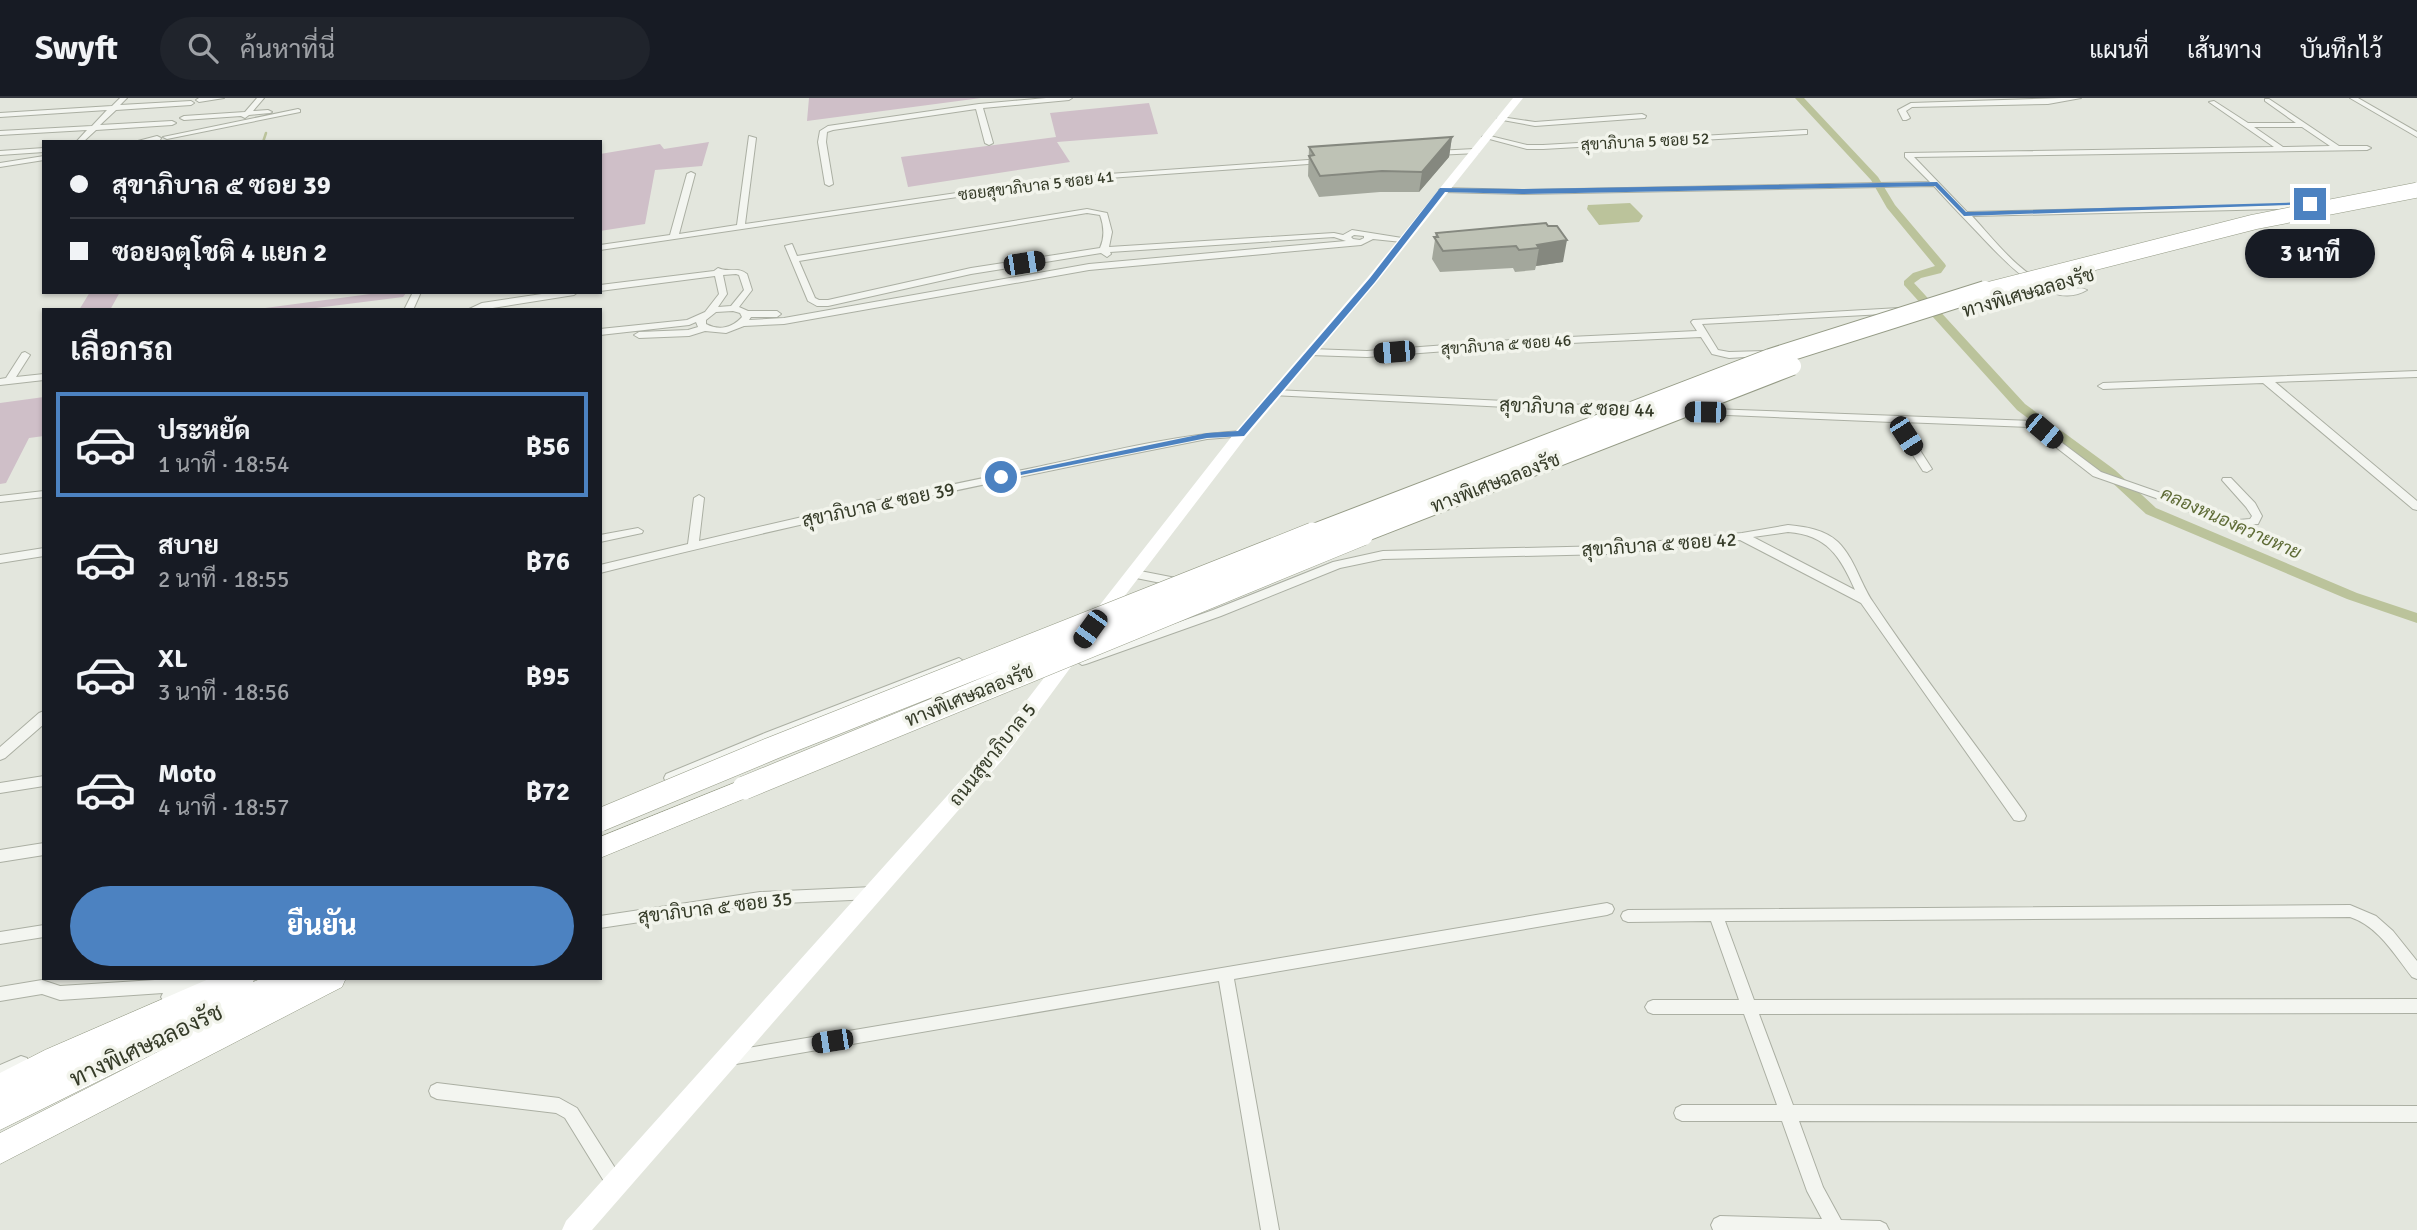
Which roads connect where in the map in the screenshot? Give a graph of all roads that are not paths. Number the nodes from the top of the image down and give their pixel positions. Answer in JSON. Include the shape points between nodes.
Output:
{"nodes":[{"id":1,"x":124,"y":98,"type":"edge"},
{"id":2,"x":221,"y":98,"type":"edge"},
{"id":3,"x":261,"y":98,"type":"edge"},
{"id":4,"x":1069,"y":98,"type":"edge"},
{"id":5,"x":1518,"y":98,"type":"edge"},
{"id":6,"x":2078,"y":98,"type":"edge"},
{"id":7,"x":2353,"y":98,"type":"edge"},
{"id":8,"x":2267,"y":100,"type":"dead end"},
{"id":9,"x":195,"y":101,"type":"edge"},
{"id":10,"x":2212,"y":103,"type":"dead end"},
{"id":11,"x":979,"y":106,"type":"junction"},
{"id":12,"x":114,"y":108,"type":"junction"},
{"id":13,"x":247,"y":113,"type":"junction"},
{"id":14,"x":0,"y":115,"type":"edge"},
{"id":15,"x":1642,"y":116,"type":"dead end"},
{"id":16,"x":184,"y":118,"type":"dead end"},
{"id":17,"x":1906,"y":118,"type":"dead end"},
{"id":18,"x":1501,"y":119,"type":"junction"},
{"id":19,"x":172,"y":123,"type":"dead end"},
{"id":20,"x":238,"y":125,"type":"junction"},
{"id":21,"x":2246,"y":125,"type":"junction"},
{"id":22,"x":2303,"y":125,"type":"junction"},
{"id":23,"x":94,"y":127,"type":"junction"},
{"id":24,"x":1804,"y":132,"type":"dead end"},
{"id":25,"x":0,"y":133,"type":"edge"},
{"id":26,"x":2417,"y":135,"type":"edge"},
{"id":27,"x":167,"y":137,"type":"dead end"},
{"id":28,"x":1486,"y":137,"type":"junction"},
{"id":29,"x":157,"y":138,"type":"dead end"},
{"id":30,"x":752,"y":138,"type":"dead end"},
{"id":31,"x":81,"y":140,"type":"edge"},
{"id":32,"x":147,"y":140,"type":"edge"},
{"id":33,"x":989,"y":143,"type":"dead end"},
{"id":34,"x":2280,"y":147,"type":"junction"},
{"id":35,"x":2337,"y":148,"type":"junction"},
{"id":36,"x":2367,"y":148,"type":"dead end"},
{"id":37,"x":42,"y":150,"type":"edge"},
{"id":38,"x":1475,"y":151,"type":"junction"},
{"id":39,"x":0,"y":153,"type":"edge"},
{"id":40,"x":1423,"y":154,"type":"edge"},
{"id":41,"x":42,"y":158,"type":"edge"},
{"id":42,"x":1331,"y":160,"type":"edge"},
{"id":43,"x":0,"y":165,"type":"edge"},
{"id":44,"x":691,"y":174,"type":"dead end"},
{"id":45,"x":829,"y":184,"type":"dead end"},
{"id":46,"x":1937,"y":184,"type":"junction"},
{"id":47,"x":2417,"y":184,"type":"edge"},
{"id":48,"x":1890,"y":185,"type":"joint"},
{"id":49,"x":1443,"y":190,"type":"junction"},
{"id":50,"x":2417,"y":190,"type":"edge"},
{"id":51,"x":2417,"y":201,"type":"edge"},
{"id":52,"x":1964,"y":214,"type":"junction"},
{"id":53,"x":741,"y":227,"type":"junction"},
{"id":54,"x":674,"y":236,"type":"junction"},
{"id":55,"x":1346,"y":238,"type":"junction"},
{"id":56,"x":1364,"y":240,"type":"junction"},
{"id":57,"x":1399,"y":244,"type":"junction"},
{"id":58,"x":789,"y":246,"type":"dead end"},
{"id":59,"x":1106,"y":246,"type":"junction"},
{"id":60,"x":602,"y":247,"type":"edge"},
{"id":61,"x":1118,"y":250,"type":"junction"},
{"id":62,"x":795,"y":259,"type":"junction"},
{"id":63,"x":1129,"y":262,"type":"junction"},
{"id":64,"x":1115,"y":263,"type":"junction"},
{"id":65,"x":718,"y":271,"type":"junction"},
{"id":66,"x":602,"y":288,"type":"edge"},
{"id":67,"x":2083,"y":290,"type":"dead end"},
{"id":68,"x":561,"y":294,"type":"edge"},
{"id":69,"x":476,"y":308,"type":"edge"},
{"id":70,"x":734,"y":308,"type":"junction"},
{"id":71,"x":1899,"y":311,"type":"dead end"},
{"id":72,"x":706,"y":314,"type":"junction"},
{"id":73,"x":744,"y":319,"type":"junction"},
{"id":74,"x":704,"y":328,"type":"junction"},
{"id":75,"x":649,"y":329,"type":"junction"},
{"id":76,"x":602,"y":332,"type":"edge"},
{"id":77,"x":1701,"y":334,"type":"junction"},
{"id":78,"x":602,"y":341,"type":"edge"},
{"id":79,"x":1310,"y":352,"type":"junction"},
{"id":80,"x":1762,"y":353,"type":"dead end"},
{"id":81,"x":25,"y":355,"type":"dead end"},
{"id":82,"x":2417,"y":374,"type":"edge"},
{"id":83,"x":42,"y":377,"type":"edge"},
{"id":84,"x":2266,"y":380,"type":"junction"},
{"id":85,"x":4,"y":382,"type":"edge"},
{"id":86,"x":2103,"y":386,"type":"dead end"},
{"id":87,"x":1275,"y":393,"type":"junction"},
{"id":88,"x":1895,"y":419,"type":"junction"},
{"id":89,"x":1241,"y":434,"type":"junction"},
{"id":90,"x":1927,"y":469,"type":"dead end"},
{"id":91,"x":2113,"y":480,"type":"joint"},
{"id":92,"x":2227,"y":480,"type":"dead end"},
{"id":93,"x":2146,"y":490,"type":"joint"},
{"id":94,"x":42,"y":494,"type":"edge"},
{"id":95,"x":699,"y":498,"type":"dead end"},
{"id":96,"x":0,"y":499,"type":"edge"},
{"id":97,"x":2417,"y":507,"type":"edge"},
{"id":98,"x":638,"y":531,"type":"dead end"},
{"id":99,"x":1742,"y":536,"type":"junction"},
{"id":100,"x":602,"y":539,"type":"edge"},
{"id":101,"x":692,"y":545,"type":"junction"},
{"id":102,"x":42,"y":552,"type":"edge"},
{"id":103,"x":0,"y":559,"type":"edge"},
{"id":104,"x":602,"y":568,"type":"edge"},
{"id":105,"x":1135,"y":574,"type":"junction"},
{"id":106,"x":1264,"y":594,"type":"junction"},
{"id":107,"x":1865,"y":600,"type":"junction"},
{"id":108,"x":1090,"y":629,"type":"junction"},
{"id":109,"x":1062,"y":668,"type":"junction"},
{"id":110,"x":42,"y":718,"type":"edge"},
{"id":111,"x":0,"y":755,"type":"edge"},
{"id":112,"x":42,"y":781,"type":"edge"},
{"id":113,"x":0,"y":788,"type":"edge"},
{"id":114,"x":602,"y":808,"type":"edge"},
{"id":115,"x":2019,"y":816,"type":"dead end"},
{"id":116,"x":602,"y":819,"type":"edge"},
{"id":117,"x":602,"y":847,"type":"edge"},
{"id":118,"x":42,"y":849,"type":"edge"},
{"id":119,"x":0,"y":856,"type":"edge"},
{"id":120,"x":873,"y":893,"type":"junction"},
{"id":121,"x":1606,"y":909,"type":"dead end"},
{"id":122,"x":1628,"y":916,"type":"dead end"},
{"id":123,"x":1716,"y":916,"type":"junction"},
{"id":124,"x":602,"y":922,"type":"edge"},
{"id":125,"x":42,"y":931,"type":"edge"},
{"id":126,"x":0,"y":938,"type":"edge"},
{"id":127,"x":2417,"y":972,"type":"edge"},
{"id":128,"x":1224,"y":973,"type":"junction"},
{"id":129,"x":236,"y":980,"type":"edge"},
{"id":130,"x":290,"y":980,"type":"edge"},
{"id":131,"x":328,"y":980,"type":"edge"},
{"id":132,"x":203,"y":981,"type":"edge"},
{"id":133,"x":45,"y":983,"type":"edge"},
{"id":134,"x":0,"y":994,"type":"edge"},
{"id":135,"x":1748,"y":1005,"type":"junction"},
{"id":136,"x":2417,"y":1006,"type":"edge"},
{"id":137,"x":1653,"y":1007,"type":"dead end"},
{"id":138,"x":727,"y":1059,"type":"junction"},
{"id":139,"x":0,"y":1073,"type":"edge"},
{"id":140,"x":0,"y":1088,"type":"edge"},
{"id":141,"x":437,"y":1091,"type":"dead end"},
{"id":142,"x":1682,"y":1113,"type":"dead end"},
{"id":143,"x":1787,"y":1114,"type":"junction"},
{"id":144,"x":2417,"y":1114,"type":"edge"},
{"id":145,"x":0,"y":1116,"type":"edge"},
{"id":146,"x":0,"y":1150,"type":"edge"},
{"id":147,"x":616,"y":1185,"type":"junction"},
{"id":148,"x":1720,"y":1225,"type":"dead end"},
{"id":149,"x":575,"y":1230,"type":"edge"},
{"id":150,"x":1270,"y":1230,"type":"edge"},
{"id":151,"x":1828,"y":1230,"type":"edge"},
{"id":152,"x":1880,"y":1230,"type":"edge"}],
"edges":[{"from":1,"to":12,"type":"street"},
{"from":2,"to":9,"type":"street"},
{"from":3,"to":13,"type":"street"},
{"from":4,"to":11,"type":"street"},
{"from":5,"to":18,"type":"main road","name":"ถนนสุขาภิบาล 5"},
{"from":6,"to":17,"type":"street","via":[[1911,105],[1902,110]]},
{"from":7,"to":26,"type":"street"},
{"from":8,"to":22,"type":"street"},
{"from":9,"to":12,"type":"street"},
{"from":10,"to":21,"type":"street"},
{"from":11,"to":33,"type":"street"},
{"from":11,"to":45,"type":"street","via":[[824,131]]},
{"from":12,"to":14,"type":"street"},
{"from":12,"to":23,"type":"street"},
{"from":13,"to":16,"type":"street"},
{"from":13,"to":20,"type":"street"},
{"from":13,"to":20,"type":"street","via":[[299,111]]},
{"from":15,"to":18,"type":"street","via":[[1535,124]]},
{"from":18,"to":28,"type":"main road","name":"ถนนสุขาภิบาล 5"},
{"from":19,"to":23,"type":"street"},
{"from":20,"to":27,"type":"street"},
{"from":21,"to":22,"type":"street"},
{"from":21,"to":34,"type":"street"},
{"from":22,"to":35,"type":"street"},
{"from":23,"to":25,"type":"street"},
{"from":23,"to":31,"type":"street"},
{"from":24,"to":28,"type":"street","name":"สุขาภิบาล 5 ซอย 52","via":[[1543,147]]},
{"from":28,"to":38,"type":"main road","name":"ถนนสุขาภิบาล 5"},
{"from":29,"to":32,"type":"street"},
{"from":30,"to":53,"type":"street"},
{"from":34,"to":35,"type":"street"},
{"from":34,"to":46,"type":"street","via":[[1908,155]]},
{"from":35,"to":36,"type":"street"},
{"from":37,"to":39,"type":"street"},
{"from":38,"to":40,"type":"street"},
{"from":38,"to":49,"type":"main road","name":"ถนนสุขาภิบาล 5"},
{"from":41,"to":43,"type":"street"},
{"from":42,"to":53,"type":"street","name":"ซอยสุขาภิบาล 5 ซอย 41","via":[[1066,179]]},
{"from":44,"to":54,"type":"street"},
{"from":46,"to":48,"type":"street"},
{"from":46,"to":52,"type":"street"},
{"from":47,"to":52,"type":"street","via":[[2279,207]]},
{"from":48,"to":49,"type":"street"},
{"from":49,"to":57,"type":"main road","name":"ถนนสุขาภิบาล 5"},
{"from":50,"to":116,"type":"highway","name":"ทางพิเศษฉลองรัช","bridge":true,"via":[[2254,222],[1991,288],[1770,358],[1476,469]]},
{"from":51,"to":117,"type":"highway","name":"ทางพิเศษฉลองรัช","bridge":true,"via":[[2133,263],[1890,332],[1788,367],[1371,530]]},
{"from":52,"to":67,"type":"street","via":[[2018,269],[2051,290]]},
{"from":53,"to":54,"type":"street","name":"ซอยสุขาภิบาล 5 ซอย 41"},
{"from":54,"to":60,"type":"street","name":"ซอยสุขาภิบาล 5 ซอย 41"},
{"from":55,"to":56,"type":"street"},
{"from":55,"to":56,"type":"street","via":[[1352,232]]},
{"from":55,"to":61,"type":"street","via":[[1334,235]]},
{"from":56,"to":57,"type":"street"},
{"from":56,"to":63,"type":"street"},
{"from":57,"to":79,"type":"main road","name":"ถนนสุขาภิบาล 5"},
{"from":58,"to":62,"type":"street"},
{"from":59,"to":61,"type":"street"},
{"from":59,"to":62,"type":"street","via":[[828,303],[811,299]]},
{"from":59,"to":62,"type":"street","via":[[1107,220],[1102,213],[1087,211]]},
{"from":59,"to":64,"type":"street"},
{"from":61,"to":63,"type":"street"},
{"from":63,"to":64,"type":"street"},
{"from":64,"to":73,"type":"street","via":[[784,321]]},
{"from":65,"to":66,"type":"street"},
{"from":65,"to":70,"type":"street","via":[[743,274],[748,290]]},
{"from":65,"to":72,"type":"street","via":[[723,294]]},
{"from":68,"to":69,"type":"street"},
{"from":70,"to":72,"type":"street"},
{"from":70,"to":73,"type":"street"},
{"from":71,"to":77,"type":"street","via":[[1700,320],[1696,324]]},
{"from":72,"to":74,"type":"street","via":[[700,322]]},
{"from":72,"to":75,"type":"street"},
{"from":73,"to":74,"type":"street","via":[[726,330]]},
{"from":74,"to":75,"type":"street","via":[[689,332]]},
{"from":75,"to":76,"type":"street"},
{"from":75,"to":78,"type":"street"},
{"from":77,"to":79,"type":"street","name":"สุขาภิบาล ๕ ซอย 46","via":[[1367,354]]},
{"from":77,"to":80,"type":"street","via":[[1720,354]]},
{"from":79,"to":87,"type":"main road","name":"ถนนสุขาภิบาล 5"},
{"from":81,"to":85,"type":"street"},
{"from":82,"to":84,"type":"street"},
{"from":83,"to":85,"type":"street"},
{"from":84,"to":86,"type":"street"},
{"from":84,"to":97,"type":"street"},
{"from":87,"to":88,"type":"street","name":"สุขาภิบาล ๕ ซอย 44"},
{"from":87,"to":89,"type":"main road","name":"ถนนสุขาภิบาล 5"},
{"from":88,"to":90,"type":"street"},
{"from":88,"to":91,"type":"street","name":"สุขาภิบาล ๕ ซอย 44","via":[[2033,424],[2096,474]]},
{"from":89,"to":101,"type":"street","name":"สุขาภิบาล ๕ ซอย 39","via":[[1080,460]]},
{"from":89,"to":105,"type":"main road","name":"ถนนสุขาภิบาล 5"},
{"from":91,"to":93,"type":"street"},
{"from":92,"to":93,"type":"street","via":[[2251,505],[2255,522],[2227,524]]},
{"from":94,"to":96,"type":"street"},
{"from":95,"to":101,"type":"street"},
{"from":98,"to":100,"type":"street"},
{"from":99,"to":106,"type":"street","name":"สุขาภิบาล ๕ ซอย 42","via":[[1609,550],[1382,555],[1337,565]]},
{"from":99,"to":107,"type":"street","name":"สุขาภิบาล ๕ ซอย 42"},
{"from":99,"to":107,"type":"street","via":[[1763,530],[1814,530],[1826,537],[1853,569]]},
{"from":101,"to":104,"type":"street","name":"สุขาภิบาล ๕ ซอย 39"},
{"from":102,"to":103,"type":"street"},
{"from":105,"to":106,"type":"street","name":"สุขาภิบาล ๕ ซอย 42","via":[[1214,590]]},
{"from":105,"to":108,"type":"main road","name":"ถนนสุขาภิบาล 5"},
{"from":106,"to":109,"type":"street","name":"สุขาภิบาล ๕ ซอย 42"},
{"from":107,"to":115,"type":"street","name":"สุขาภิบาล ๕ ซอย 42"},
{"from":108,"to":109,"type":"main road","name":"ถนนสุขาภิบาล 5"},
{"from":108,"to":114,"type":"street","via":[[1066,628],[1021,638],[770,736]]},
{"from":109,"to":120,"type":"main road","name":"ถนนสุขาภิบาล 5","via":[[997,753]]},
{"from":110,"to":111,"type":"street"},
{"from":112,"to":113,"type":"street"},
{"from":118,"to":119,"type":"street"},
{"from":120,"to":124,"type":"street","name":"สุขาภิบาล ๕ ซอย 35","via":[[760,898]]},
{"from":120,"to":138,"type":"main road","name":"ถนนสุขาภิบาล 5"},
{"from":121,"to":128,"type":"street"},
{"from":122,"to":123,"type":"street"},
{"from":123,"to":127,"type":"street","via":[[2350,911],[2377,922]]},
{"from":123,"to":135,"type":"street"},
{"from":125,"to":126,"type":"street"},
{"from":128,"to":138,"type":"street"},
{"from":128,"to":150,"type":"street"},
{"from":129,"to":140,"type":"highway","name":"ทางพิเศษฉลองรัช"},
{"from":130,"to":145,"type":"highway","name":"ทางพิเศษฉลองรัช","via":[[165,1033]]},
{"from":131,"to":146,"type":"highway"},
{"from":132,"to":133,"type":"street","via":[[60,993]]},
{"from":132,"to":139,"type":"street"},
{"from":133,"to":134,"type":"street"},
{"from":135,"to":136,"type":"street"},
{"from":135,"to":137,"type":"street"},
{"from":135,"to":143,"type":"street"},
{"from":138,"to":147,"type":"main road","name":"ถนนสุขาภิบาล 5"},
{"from":141,"to":147,"type":"street","via":[[559,1106],[571,1113]]},
{"from":142,"to":143,"type":"street"},
{"from":143,"to":144,"type":"street"},
{"from":143,"to":151,"type":"street"},
{"from":147,"to":149,"type":"main road","name":"ถนนสุขาภิบาล 5"},
{"from":148,"to":151,"type":"street"},
{"from":151,"to":152,"type":"street"}]}
